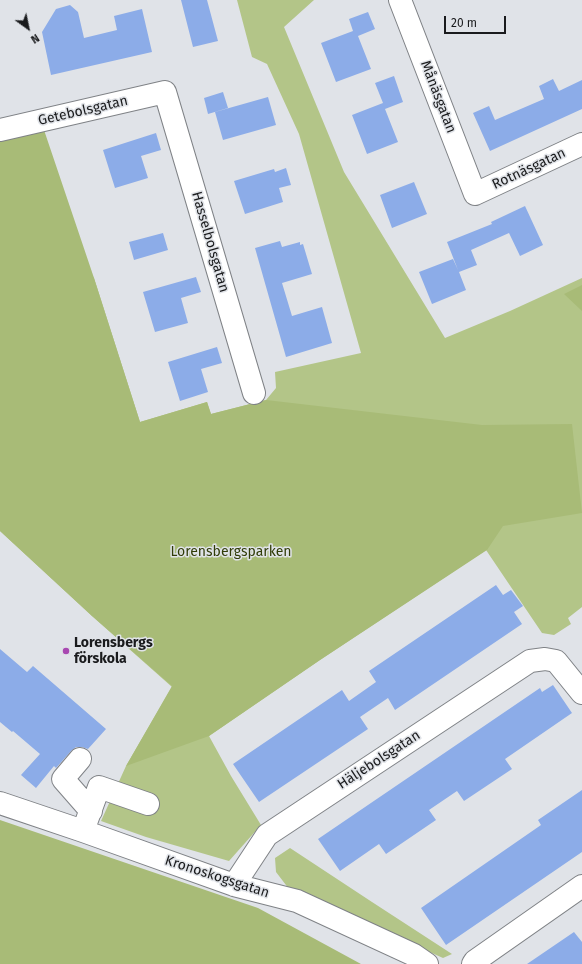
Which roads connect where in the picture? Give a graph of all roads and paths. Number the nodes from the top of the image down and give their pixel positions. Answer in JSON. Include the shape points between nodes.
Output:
{"nodes":[{"id":1,"x":400,"y":0,"type":"edge"},
{"id":2,"x":166,"y":92,"type":"joint"},
{"id":3,"x":0,"y":130,"type":"edge"},
{"id":4,"x":582,"y":144,"type":"edge"},
{"id":5,"x":475,"y":194,"type":"joint"},
{"id":6,"x":254,"y":393,"type":"dead end"},
{"id":7,"x":582,"y":693,"type":"edge"},
{"id":8,"x":80,"y":759,"type":"dead end"},
{"id":9,"x":0,"y":803,"type":"edge"},
{"id":10,"x":148,"y":804,"type":"dead end"},
{"id":11,"x":91,"y":811,"type":"junction"},
{"id":12,"x":83,"y":831,"type":"junction"},
{"id":13,"x":234,"y":885,"type":"junction"},
{"id":14,"x":582,"y":886,"type":"edge"},
{"id":15,"x":427,"y":964,"type":"edge"},
{"id":16,"x":473,"y":964,"type":"edge"}],
"edges":[{"from":1,"to":5,"type":"street","name":"Månäsgatan"},
{"from":2,"to":3,"type":"street","name":"Getebolsgatan"},
{"from":2,"to":6,"type":"street","name":"Hasselbolsgatan"},
{"from":4,"to":5,"type":"street","name":"Rotnäsgatan"},
{"from":7,"to":13,"type":"street","name":"Häljebolsgatan","via":[[556,661],[530,661],[267,835]]},
{"from":8,"to":11,"type":"street","via":[[63,779]]},
{"from":9,"to":12,"type":"street","name":"Kronoskogsgatan"},
{"from":10,"to":11,"type":"street","via":[[99,787]]},
{"from":11,"to":12,"type":"street"},
{"from":12,"to":13,"type":"street","name":"Kronoskogsgatan"},
{"from":13,"to":15,"type":"street","name":"Kronoskogsgatan","via":[[297,901],[414,955]]},
{"from":14,"to":16,"type":"street"}]}
